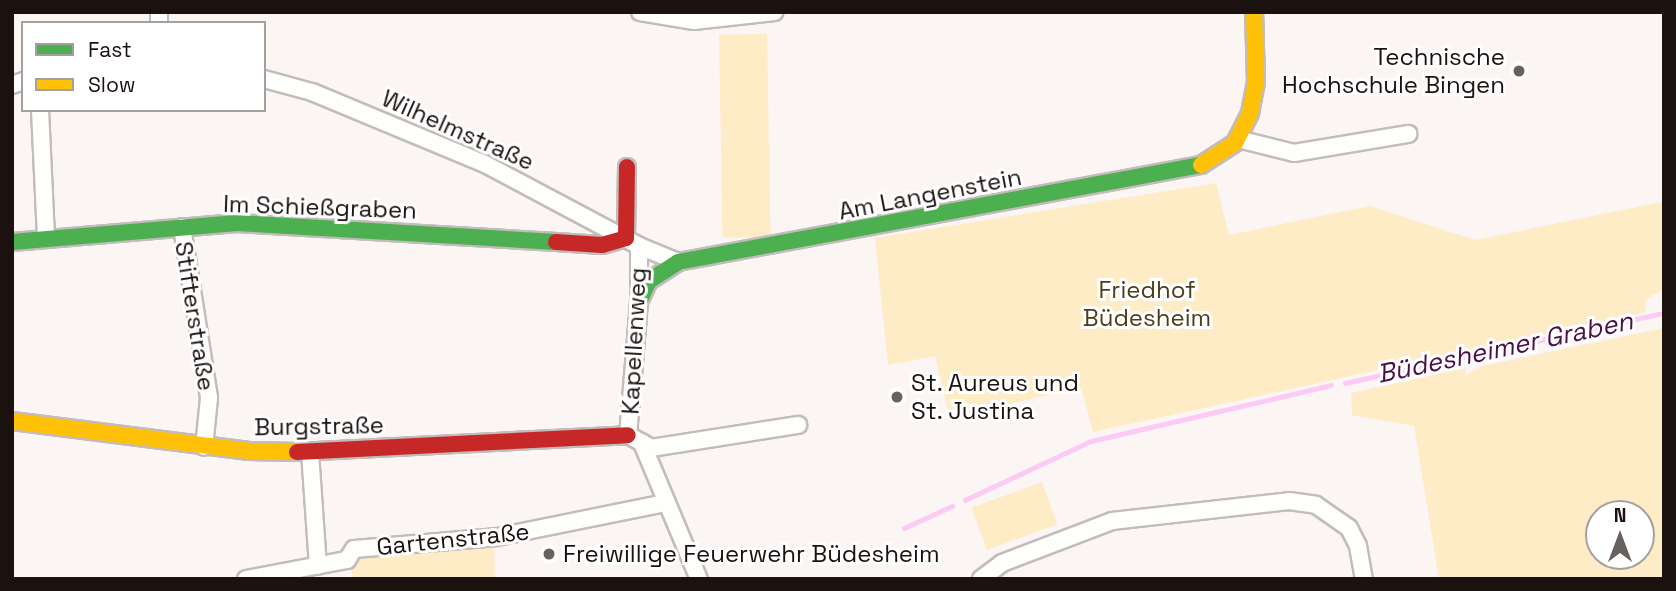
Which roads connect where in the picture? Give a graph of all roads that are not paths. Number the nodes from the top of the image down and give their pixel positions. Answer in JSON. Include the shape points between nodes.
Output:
{"nodes":[{"id":1,"x":640,"y":12,"type":"edge"},
{"id":2,"x":774,"y":12,"type":"edge"},
{"id":3,"x":1254,"y":12,"type":"edge"},
{"id":4,"x":266,"y":80,"type":"edge"},
{"id":5,"x":40,"y":112,"type":"edge"},
{"id":6,"x":1408,"y":134,"type":"dead end"},
{"id":7,"x":1238,"y":139,"type":"junction"},
{"id":8,"x":627,"y":167,"type":"dead end"},
{"id":9,"x":182,"y":227,"type":"junction"},
{"id":10,"x":46,"y":239,"type":"junction"},
{"id":11,"x":12,"y":242,"type":"edge"},
{"id":12,"x":633,"y":242,"type":"junction"},
{"id":13,"x":678,"y":262,"type":"junction"},
{"id":14,"x":639,"y":302,"type":"junction"},
{"id":15,"x":12,"y":421,"type":"edge"},
{"id":16,"x":798,"y":425,"type":"dead end"},
{"id":17,"x":635,"y":439,"type":"junction"},
{"id":18,"x":204,"y":447,"type":"junction"},
{"id":19,"x":310,"y":452,"type":"junction"},
{"id":20,"x":665,"y":503,"type":"junction"},
{"id":21,"x":318,"y":566,"type":"junction"},
{"id":22,"x":246,"y":579,"type":"edge"},
{"id":23,"x":699,"y":579,"type":"edge"},
{"id":24,"x":981,"y":579,"type":"edge"},
{"id":25,"x":1364,"y":579,"type":"edge"}],
"edges":[{"from":1,"to":2,"type":"street","via":[[694,21]]},
{"from":3,"to":7,"type":"street","via":[[1256,82]]},
{"from":4,"to":12,"type":"street","name":"Wilhelmstraße","via":[[312,92],[485,163]]},
{"from":5,"to":10,"type":"street"},
{"from":6,"to":7,"type":"street","via":[[1294,153]]},
{"from":7,"to":13,"type":"street","name":"Am Langenstein","via":[[1210,163],[1190,168]]},
{"from":8,"to":12,"type":"street"},
{"from":9,"to":10,"type":"street","name":"Im Schießgraben"},
{"from":9,"to":12,"type":"street","name":"Im Schießgraben","via":[[237,223]]},
{"from":9,"to":18,"type":"street","name":"Stifterstraße","via":[[209,398]]},
{"from":10,"to":11,"type":"street","name":"Im Schießgraben"},
{"from":12,"to":13,"type":"street","name":"Wilhelmstraße"},
{"from":12,"to":14,"type":"street","name":"Kapellenweg"},
{"from":13,"to":14,"type":"street","name":"Am Langenstein","via":[[649,281]]},
{"from":14,"to":17,"type":"street","name":"Kapellenweg"},
{"from":15,"to":18,"type":"street","name":"Burgstraße"},
{"from":16,"to":17,"type":"street","via":[[650,448]]},
{"from":17,"to":19,"type":"street","name":"Burgstraße"},
{"from":17,"to":20,"type":"street"},
{"from":18,"to":19,"type":"street","name":"Burgstraße"},
{"from":19,"to":21,"type":"street"},
{"from":20,"to":21,"type":"street","name":"Gartenstraße","via":[[497,537],[354,549],[347,560]]},
{"from":20,"to":23,"type":"street"},
{"from":21,"to":22,"type":"street","name":"Gartenstraße"},
{"from":24,"to":25,"type":"street","via":[[1002,563],[1112,522],[1289,501],[1316,505],[1349,528],[1358,546]]}]}
